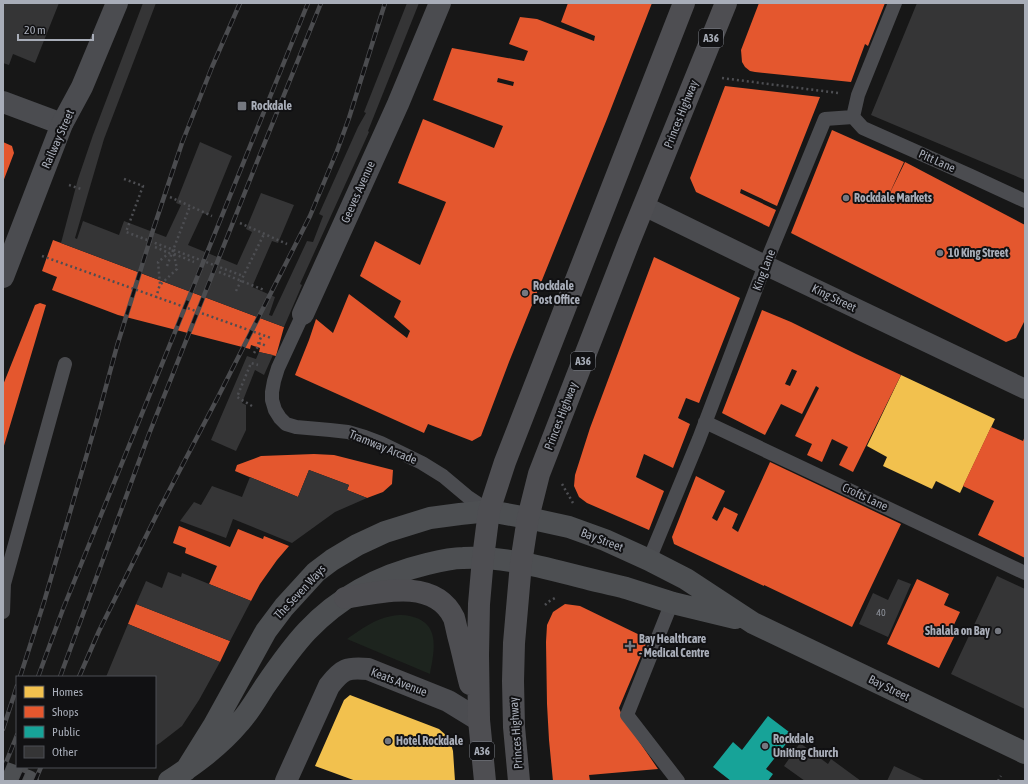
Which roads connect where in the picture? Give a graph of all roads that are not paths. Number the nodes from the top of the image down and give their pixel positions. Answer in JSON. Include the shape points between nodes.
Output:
{"nodes":[{"id":1,"x":117,"y":3,"type":"edge"},
{"id":2,"x":440,"y":3,"type":"edge"},
{"id":3,"x":684,"y":3,"type":"edge"},
{"id":4,"x":726,"y":3,"type":"edge"},
{"id":5,"x":895,"y":3,"type":"edge"},
{"id":6,"x":3,"y":102,"type":"edge"},
{"id":7,"x":853,"y":117,"type":"junction"},
{"id":8,"x":62,"y":124,"type":"junction"},
{"id":9,"x":1025,"y":201,"type":"edge"},
{"id":10,"x":644,"y":206,"type":"junction"},
{"id":11,"x":765,"y":265,"type":"junction"},
{"id":12,"x":3,"y":277,"type":"edge"},
{"id":13,"x":303,"y":314,"type":"joint"},
{"id":14,"x":65,"y":364,"type":"dead end"},
{"id":15,"x":274,"y":381,"type":"joint"},
{"id":16,"x":1025,"y":389,"type":"edge"},
{"id":17,"x":705,"y":422,"type":"junction"},
{"id":18,"x":490,"y":511,"type":"junction"},
{"id":19,"x":528,"y":518,"type":"junction"},
{"id":20,"x":484,"y":558,"type":"junction"},
{"id":21,"x":649,"y":560,"type":"junction"},
{"id":22,"x":521,"y":563,"type":"junction"},
{"id":23,"x":1025,"y":573,"type":"edge"},
{"id":24,"x":344,"y":598,"type":"junction"},
{"id":25,"x":672,"y":602,"type":"junction"},
{"id":26,"x":3,"y":612,"type":"edge"},
{"id":27,"x":753,"y":623,"type":"junction"},
{"id":28,"x":479,"y":720,"type":"junction"},
{"id":29,"x":1025,"y":753,"type":"edge"},
{"id":30,"x":3,"y":772,"type":"edge"},
{"id":31,"x":178,"y":776,"type":"edge"},
{"id":32,"x":28,"y":781,"type":"edge"},
{"id":33,"x":286,"y":781,"type":"edge"},
{"id":34,"x":485,"y":781,"type":"edge"},
{"id":35,"x":519,"y":781,"type":"edge"},
{"id":36,"x":678,"y":781,"type":"edge"}],
"edges":[{"from":1,"to":8,"type":"street","name":"Railway Street","via":[[82,87]]},
{"from":2,"to":13,"type":"street","name":"Geeves Avenue","via":[[398,104]]},
{"from":3,"to":18,"type":"highway","number":"A36","via":[[505,462]]},
{"from":4,"to":10,"type":"highway","name":"Princes Highway","number":"A36"},
{"from":5,"to":7,"type":"lane","via":[[858,95]]},
{"from":6,"to":8,"type":"street"},
{"from":7,"to":9,"type":"lane","name":"Pitt Lane","via":[[863,128]]},
{"from":7,"to":11,"type":"lane","name":"King Lane","via":[[826,119]]},
{"from":8,"to":12,"type":"street","name":"Railway Street"},
{"from":10,"to":11,"type":"street","name":"King Street"},
{"from":10,"to":19,"type":"highway","name":"Princes Highway","number":"A36","via":[[539,474]]},
{"from":11,"to":16,"type":"street","name":"King Street"},
{"from":11,"to":17,"type":"lane","name":"King Lane"},
{"from":13,"to":15,"type":"lane","name":"Geeves Avenue"},
{"from":14,"to":26,"type":"lane","via":[[4,584]]},
{"from":15,"to":18,"type":"lane","name":"Tramway Arcade","via":[[272,400],[275,410],[286,424],[296,428],[348,432],[380,443],[422,463]]},
{"from":17,"to":21,"type":"lane","name":"King Lane"},
{"from":17,"to":23,"type":"lane","name":"Crofts Lane"},
{"from":18,"to":19,"type":"main road","name":"The Seven Ways"},
{"from":18,"to":20,"type":"highway","number":"A36"},
{"from":18,"to":31,"type":"main road","name":"The Seven Ways","via":[[430,518],[385,532],[351,548],[316,572],[266,631],[214,725]]},
{"from":19,"to":21,"type":"main road","name":"Bay Street","via":[[569,527]]},
{"from":19,"to":22,"type":"highway","name":"Princes Highway","number":"A36"},
{"from":20,"to":22,"type":"main road","name":"The Seven Ways"},
{"from":20,"to":24,"type":"main road","name":"The Seven Ways","via":[[442,560],[410,568],[378,580]]},
{"from":20,"to":28,"type":"highway","number":"A36","via":[[478,655]]},
{"from":21,"to":27,"type":"main road","name":"Bay Street","via":[[686,579]]},
{"from":22,"to":25,"type":"main road","name":"Bay Street","via":[[627,588]]},
{"from":22,"to":35,"type":"highway","name":"Princes Highway","number":"A36","via":[[513,666],[514,727]]},
{"from":24,"to":28,"type":"highway","via":[[389,591],[411,591],[439,600],[448,608],[454,620]]},
{"from":24,"to":31,"type":"main road","name":"The Seven Ways","via":[[317,621],[279,665],[242,721],[209,753]]},
{"from":25,"to":27,"type":"main road","name":"Bay Street"},
{"from":25,"to":36,"type":"lane","via":[[626,715]]},
{"from":27,"to":29,"type":"main road","name":"Bay Street"},
{"from":28,"to":33,"type":"street","name":"Keats Avenue","via":[[448,701],[368,669],[345,670],[336,676],[330,686]]},
{"from":28,"to":34,"type":"highway","number":"A36"},
{"from":30,"to":32,"type":"main road"}]}
